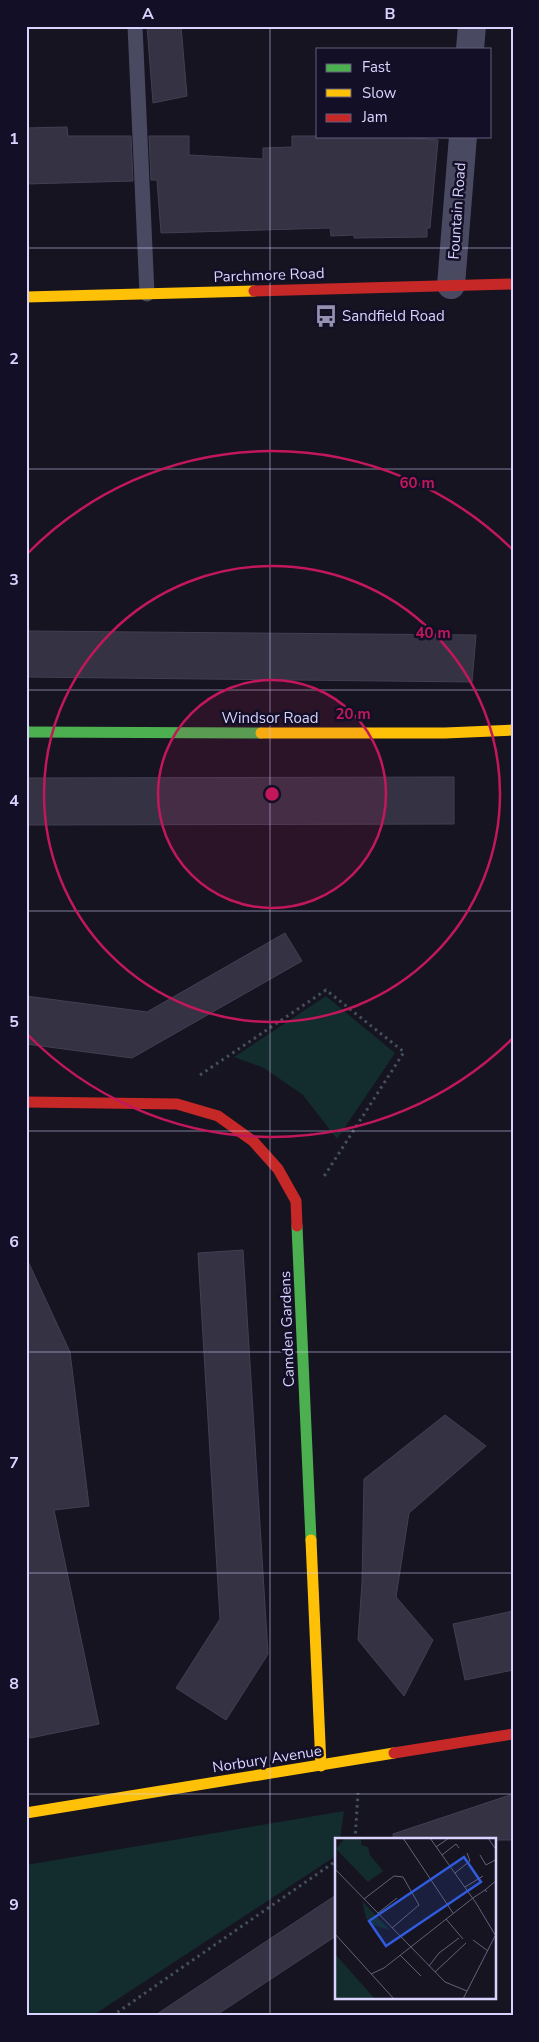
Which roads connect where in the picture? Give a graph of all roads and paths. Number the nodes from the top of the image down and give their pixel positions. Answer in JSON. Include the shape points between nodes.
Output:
{"nodes":[{"id":1,"x":135,"y":26,"type":"edge"},
{"id":2,"x":472,"y":26,"type":"edge"},
{"id":3,"x":470,"y":48,"type":"edge"},
{"id":4,"x":463,"y":138,"type":"edge"},
{"id":5,"x":513,"y":284,"type":"edge"},
{"id":6,"x":451,"y":285,"type":"junction"},
{"id":7,"x":147,"y":294,"type":"junction"},
{"id":8,"x":26,"y":297,"type":"edge"},
{"id":9,"x":513,"y":730,"type":"edge"},
{"id":10,"x":26,"y":732,"type":"edge"},
{"id":11,"x":26,"y":1102,"type":"edge"},
{"id":12,"x":177,"y":1104,"type":"junction"},
{"id":13,"x":296,"y":1201,"type":"junction"},
{"id":14,"x":513,"y":1734,"type":"edge"},
{"id":15,"x":361,"y":1759,"type":"junction"},
{"id":16,"x":321,"y":1766,"type":"junction"},
{"id":17,"x":26,"y":1814,"type":"edge"},
{"id":18,"x":355,"y":1838,"type":"edge"},
{"id":19,"x":335,"y":1862,"type":"edge"},
{"id":20,"x":112,"y":2016,"type":"edge"}],
"edges":[{"from":1,"to":7,"type":"lane"},
{"from":2,"to":3,"type":"street"},
{"from":4,"to":6,"type":"street","name":"Fountain Road"},
{"from":5,"to":6,"type":"street","name":"Parchmore Road"},
{"from":6,"to":7,"type":"street","name":"Parchmore Road"},
{"from":7,"to":8,"type":"street","name":"Parchmore Road"},
{"from":9,"to":10,"type":"street","name":"Windsor Road","via":[[445,733]]},
{"from":11,"to":12,"type":"street","name":"Camden Gardens"},
{"from":12,"to":13,"type":"street","name":"Camden Gardens","via":[[218,1116],[253,1141],[278,1169]]},
{"from":12,"to":13,"type":"path","via":[[191,1080],[326,990],[404,1052],[319,1183]]},
{"from":13,"to":16,"type":"street","name":"Camden Gardens"},
{"from":14,"to":15,"type":"street","name":"Norbury Avenue"},
{"from":15,"to":16,"type":"street","name":"Norbury Avenue"},
{"from":15,"to":18,"type":"path"},
{"from":16,"to":17,"type":"street","name":"Norbury Avenue"},
{"from":19,"to":20,"type":"path"}]}
